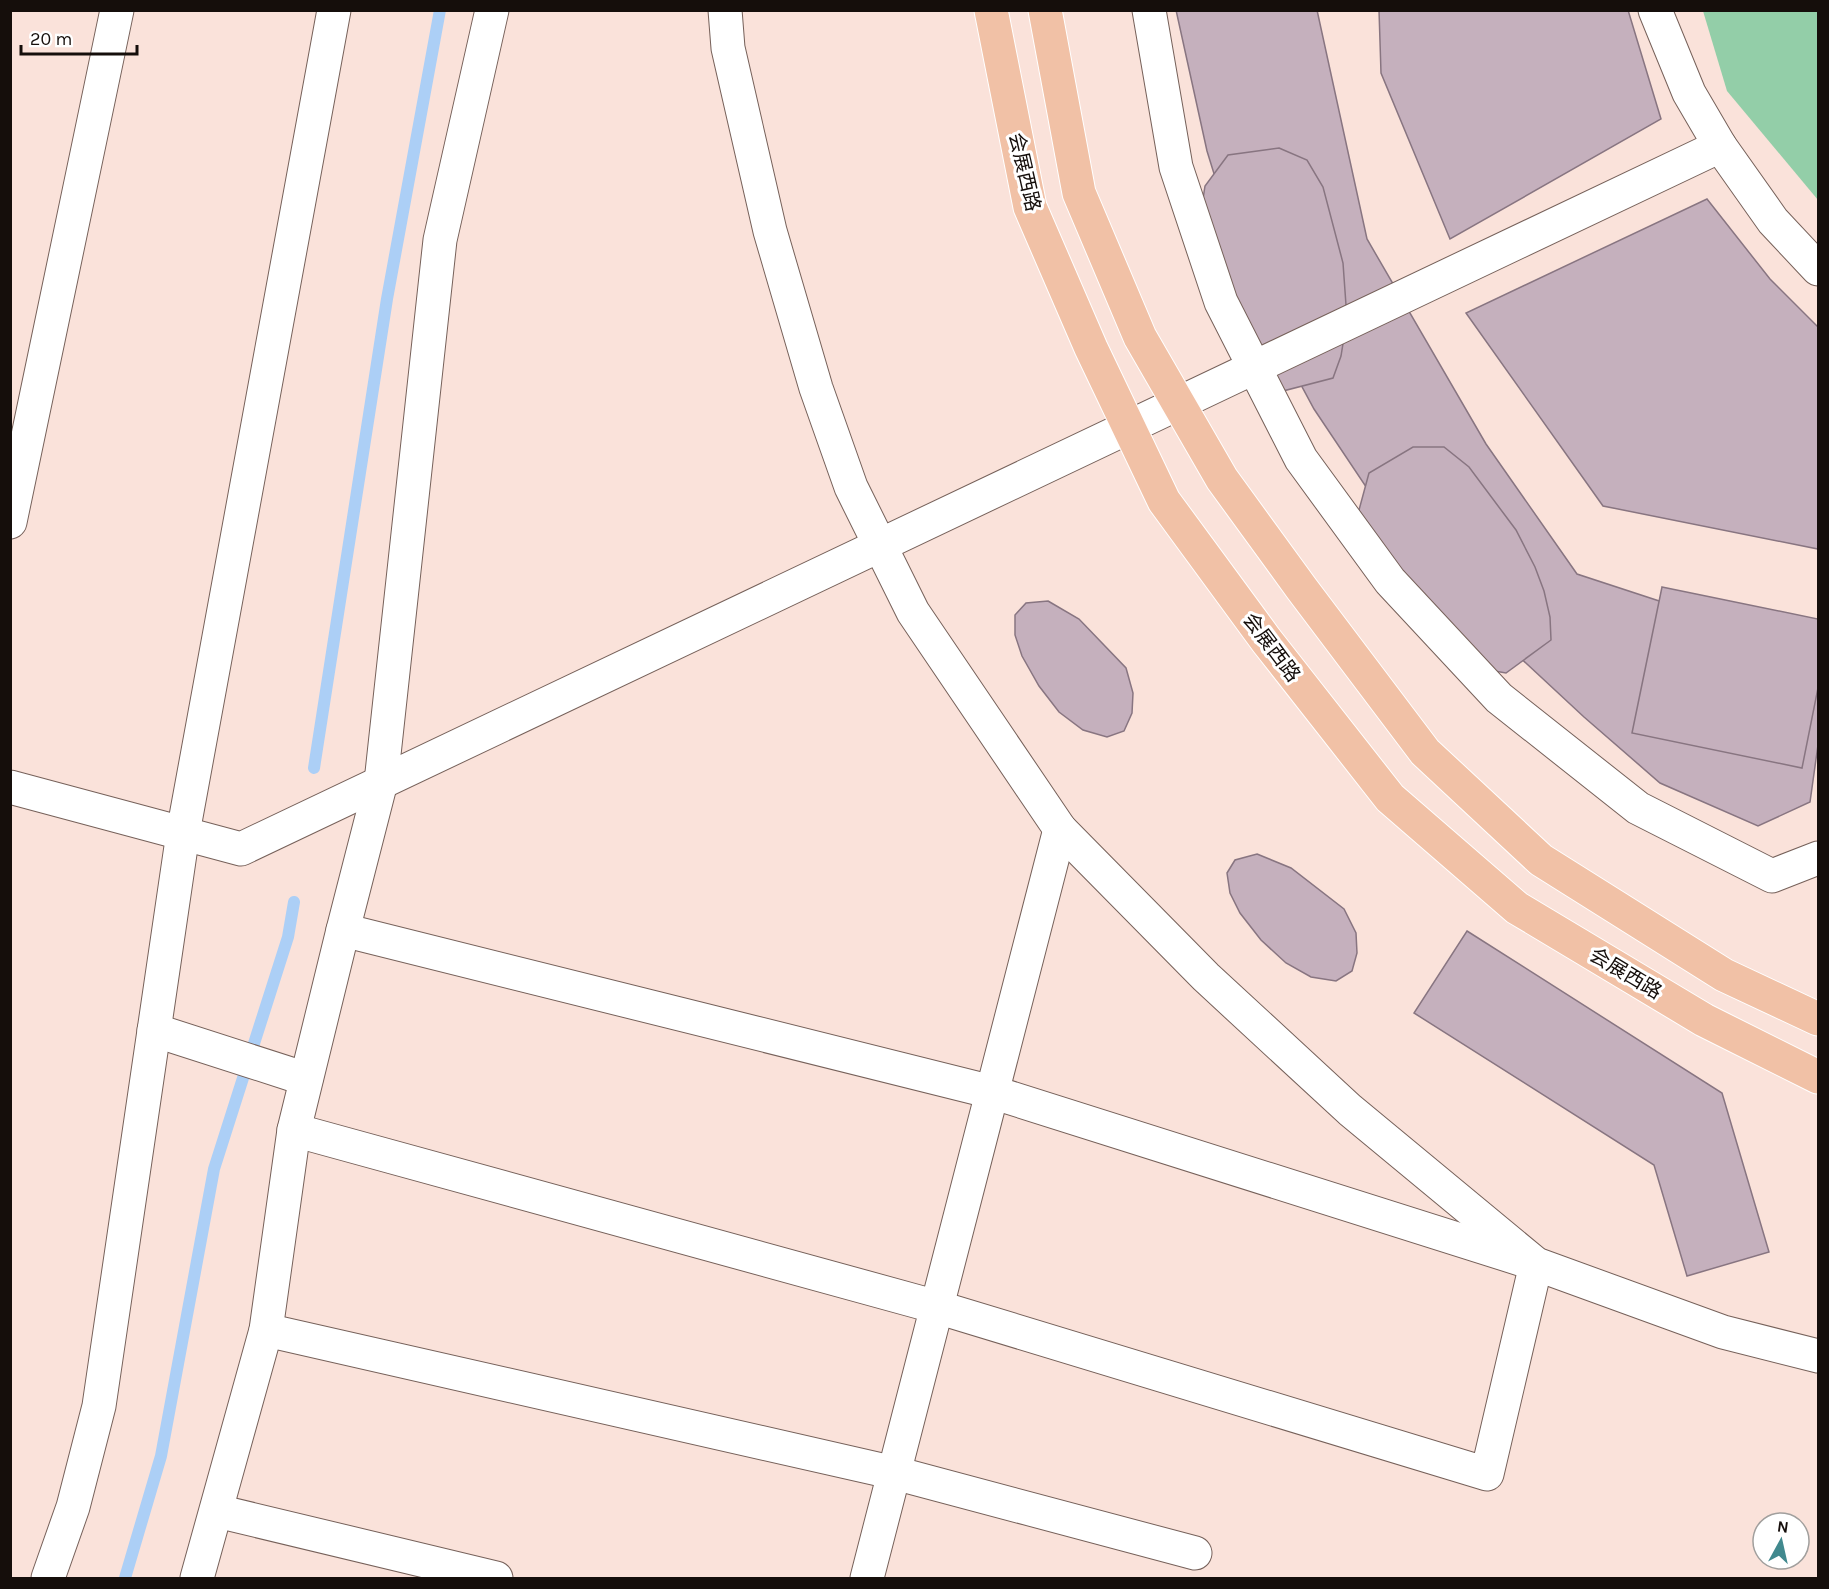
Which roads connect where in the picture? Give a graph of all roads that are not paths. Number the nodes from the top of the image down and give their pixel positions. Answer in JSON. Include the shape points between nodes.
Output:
{"nodes":[{"id":1,"x":117,"y":10,"type":"edge"},
{"id":2,"x":334,"y":10,"type":"edge"},
{"id":3,"x":492,"y":10,"type":"edge"},
{"id":4,"x":725,"y":10,"type":"edge"},
{"id":5,"x":991,"y":10,"type":"edge"},
{"id":6,"x":1045,"y":10,"type":"edge"},
{"id":7,"x":1149,"y":10,"type":"edge"},
{"id":8,"x":1655,"y":10,"type":"edge"},
{"id":9,"x":1720,"y":146,"type":"junction"},
{"id":10,"x":1818,"y":269,"type":"edge"},
{"id":11,"x":1254,"y":367,"type":"junction"},
{"id":12,"x":1178,"y":404,"type":"junction"},
{"id":13,"x":1129,"y":427,"type":"junction"},
{"id":14,"x":10,"y":522,"type":"edge"},
{"id":15,"x":880,"y":545,"type":"junction"},
{"id":16,"x":381,"y":782,"type":"junction"},
{"id":17,"x":10,"y":787,"type":"edge"},
{"id":18,"x":1060,"y":829,"type":"junction"},
{"id":19,"x":183,"y":833,"type":"junction"},
{"id":20,"x":1818,"y":858,"type":"edge"},
{"id":21,"x":343,"y":930,"type":"junction"},
{"id":22,"x":1818,"y":1019,"type":"edge"},
{"id":23,"x":154,"y":1030,"type":"junction"},
{"id":24,"x":1818,"y":1077,"type":"edge"},
{"id":25,"x":306,"y":1079,"type":"junction"},
{"id":26,"x":992,"y":1092,"type":"junction"},
{"id":27,"x":294,"y":1130,"type":"junction"},
{"id":28,"x":1536,"y":1264,"type":"junction"},
{"id":29,"x":937,"y":1307,"type":"junction"},
{"id":30,"x":266,"y":1330,"type":"junction"},
{"id":31,"x":1818,"y":1356,"type":"edge"},
{"id":32,"x":894,"y":1473,"type":"junction"},
{"id":33,"x":217,"y":1511,"type":"junction"},
{"id":34,"x":1195,"y":1553,"type":"dead end"},
{"id":35,"x":48,"y":1578,"type":"edge"},
{"id":36,"x":197,"y":1578,"type":"edge"},
{"id":37,"x":496,"y":1578,"type":"edge"},
{"id":38,"x":867,"y":1578,"type":"edge"}],
"edges":[{"from":1,"to":14,"type":"street"},
{"from":2,"to":19,"type":"street"},
{"from":3,"to":16,"type":"street","via":[[440,240]]},
{"from":4,"to":15,"type":"street","via":[[728,48],[770,231],[816,388],[851,487]]},
{"from":5,"to":13,"type":"main road","name":"会展西路","via":[[1030,207]]},
{"from":6,"to":12,"type":"main road","via":[[1079,193],[1140,337]]},
{"from":7,"to":11,"type":"street","via":[[1176,167],[1221,302]]},
{"from":8,"to":9,"type":"street","via":[[1689,93]]},
{"from":9,"to":10,"type":"street","via":[[1773,221]]},
{"from":9,"to":11,"type":"street"},
{"from":11,"to":12,"type":"street"},
{"from":11,"to":20,"type":"street","via":[[1301,459],[1390,581],[1499,698],[1638,808],[1772,876]]},
{"from":12,"to":13,"type":"street"},
{"from":12,"to":22,"type":"main road","via":[[1222,479],[1425,752],[1541,860],[1724,975]]},
{"from":13,"to":15,"type":"street"},
{"from":13,"to":24,"type":"main road","name":"会展西路","via":[[1164,501],[1266,640],[1390,798],[1517,908],[1704,1020]]},
{"from":15,"to":16,"type":"street"},
{"from":15,"to":18,"type":"street","via":[[913,612]]},
{"from":16,"to":19,"type":"street","via":[[241,849]]},
{"from":16,"to":21,"type":"street"},
{"from":17,"to":19,"type":"street"},
{"from":18,"to":26,"type":"street"},
{"from":18,"to":28,"type":"street","via":[[1206,977],[1350,1110]]},
{"from":19,"to":23,"type":"street"},
{"from":21,"to":25,"type":"street"},
{"from":21,"to":26,"type":"street"},
{"from":23,"to":25,"type":"street"},
{"from":23,"to":35,"type":"street","via":[[99,1406],[73,1507]]},
{"from":25,"to":27,"type":"street"},
{"from":26,"to":28,"type":"street"},
{"from":26,"to":29,"type":"street"},
{"from":27,"to":29,"type":"street"},
{"from":27,"to":30,"type":"street"},
{"from":28,"to":29,"type":"street","via":[[1487,1474]]},
{"from":28,"to":31,"type":"street","via":[[1723,1332]]},
{"from":29,"to":32,"type":"street"},
{"from":30,"to":32,"type":"street"},
{"from":30,"to":33,"type":"street"},
{"from":32,"to":34,"type":"street"},
{"from":32,"to":38,"type":"street"},
{"from":33,"to":36,"type":"street"},
{"from":33,"to":37,"type":"street"}]}
